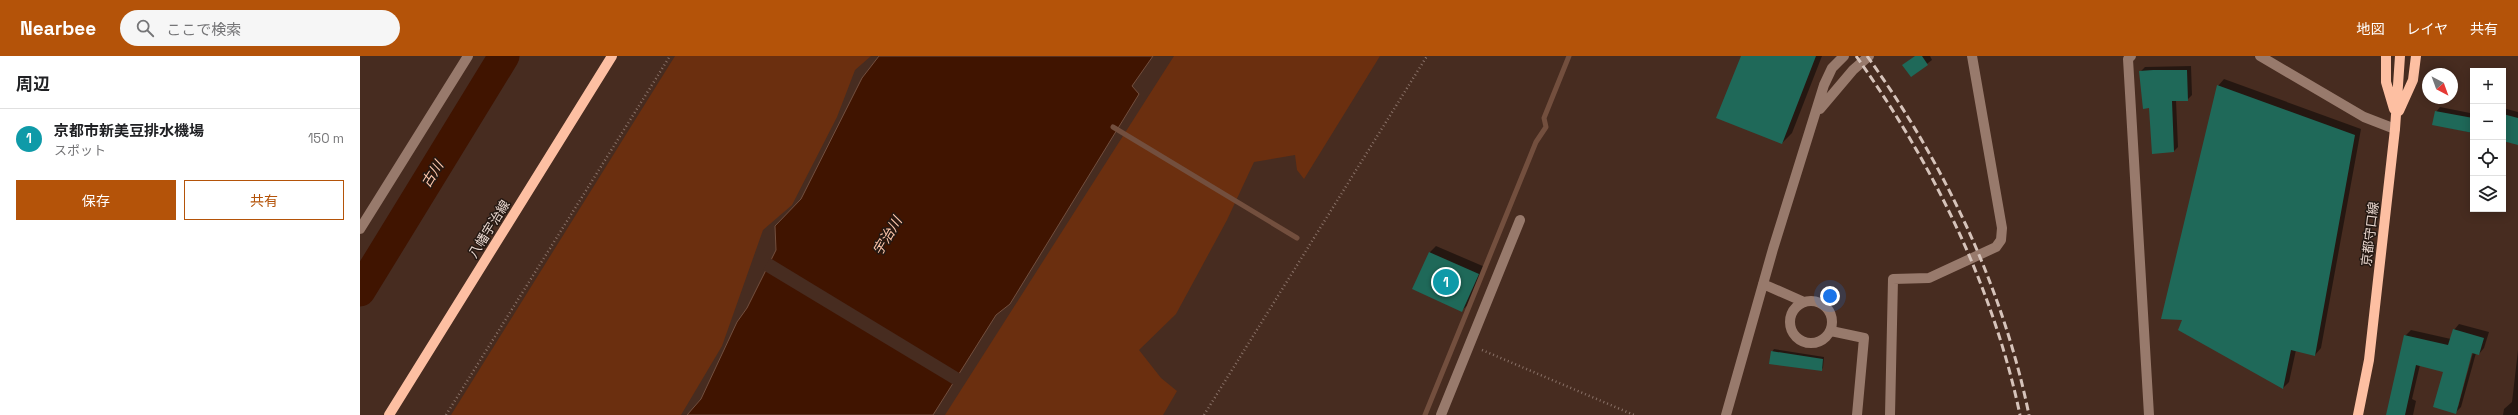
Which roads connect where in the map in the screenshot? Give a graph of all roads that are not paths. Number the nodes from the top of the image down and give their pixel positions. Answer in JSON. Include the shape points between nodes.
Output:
{"nodes":[{"id":1,"x":468,"y":56,"type":"edge"},
{"id":2,"x":612,"y":56,"type":"edge"},
{"id":3,"x":1844,"y":56,"type":"edge"},
{"id":4,"x":1869,"y":56,"type":"edge"},
{"id":5,"x":1972,"y":56,"type":"edge"},
{"id":6,"x":2260,"y":56,"type":"edge"},
{"id":7,"x":2386,"y":56,"type":"edge"},
{"id":8,"x":2400,"y":56,"type":"edge"},
{"id":9,"x":2416,"y":56,"type":"edge"},
{"id":10,"x":2129,"y":57,"type":"edge"},
{"id":11,"x":2396,"y":116,"type":"junction"},
{"id":12,"x":1814,"y":117,"type":"junction"},
{"id":13,"x":2395,"y":129,"type":"junction"},
{"id":14,"x":1520,"y":220,"type":"dead end"},
{"id":15,"x":360,"y":229,"type":"edge"},
{"id":16,"x":1763,"y":284,"type":"junction"},
{"id":17,"x":1804,"y":302,"type":"junction"},
{"id":18,"x":1831,"y":331,"type":"junction"},
{"id":19,"x":389,"y":415,"type":"edge"},
{"id":20,"x":1441,"y":415,"type":"edge"},
{"id":21,"x":1726,"y":415,"type":"edge"},
{"id":22,"x":1857,"y":415,"type":"edge"},
{"id":23,"x":1890,"y":415,"type":"edge"},
{"id":24,"x":2149,"y":415,"type":"edge"},
{"id":25,"x":2358,"y":415,"type":"edge"}],
"edges":[{"from":1,"to":15,"type":"street"},
{"from":2,"to":19,"type":"main road","name":"八幡宇治線"},
{"from":3,"to":12,"type":"street","via":[[1832,68]]},
{"from":4,"to":12,"type":"street","via":[[1853,70]]},
{"from":5,"to":23,"type":"street","via":[[2002,228],[2001,240],[1996,247],[1929,278],[1893,279]]},
{"from":6,"to":13,"type":"street","via":[[2364,117]]},
{"from":7,"to":11,"type":"main road","via":[[2386,82]]},
{"from":8,"to":11,"type":"main road","name":"京都守口線"},
{"from":9,"to":11,"type":"main road","via":[[2413,80]]},
{"from":10,"to":24,"type":"street"},
{"from":11,"to":13,"type":"main road","name":"京都守口線"},
{"from":12,"to":16,"type":"street"},
{"from":13,"to":25,"type":"main road","name":"京都守口線","via":[[2369,360]]},
{"from":14,"to":20,"type":"street"},
{"from":16,"to":17,"type":"street"},
{"from":16,"to":21,"type":"street"},
{"from":17,"to":18,"type":"street","via":[[1816,301],[1827,307],[1832,318]]},
{"from":17,"to":18,"type":"street","via":[[1791,317],[1790,324],[1796,336],[1808,343],[1815,343],[1827,337]]},
{"from":18,"to":22,"type":"street","via":[[1864,338]]}]}
